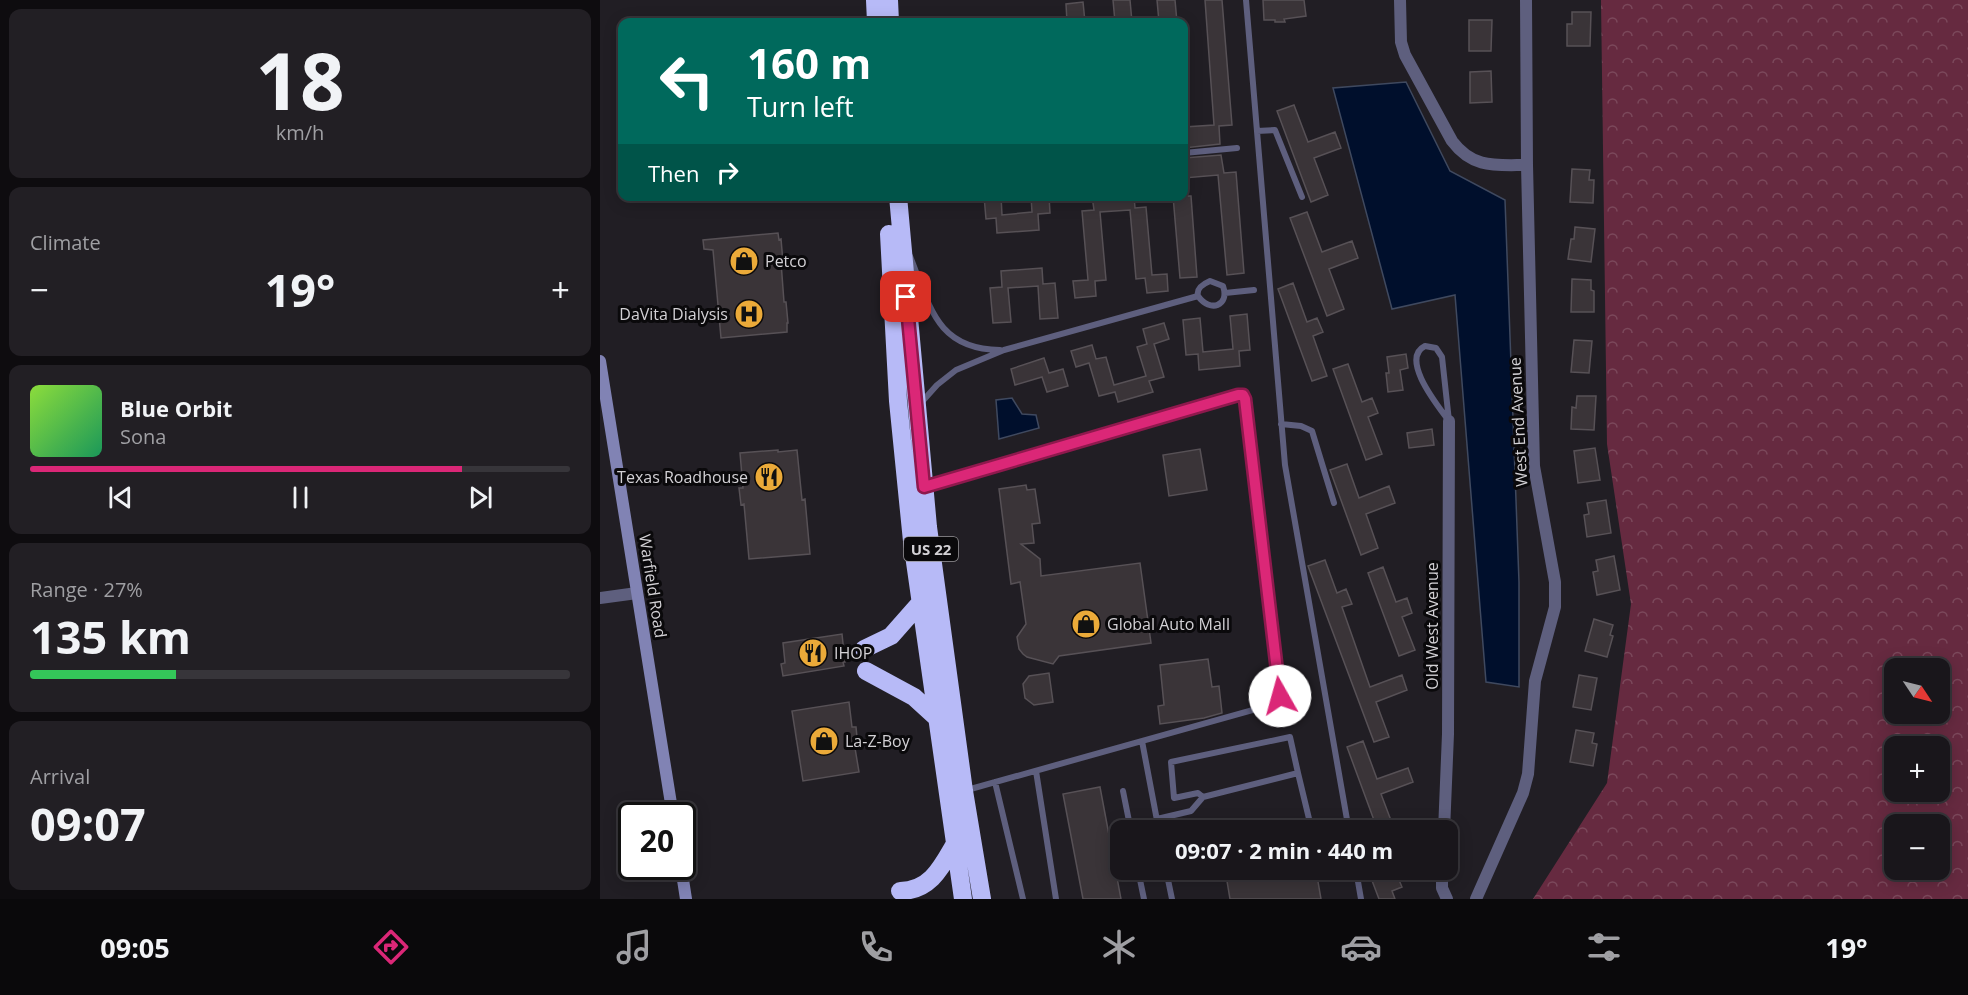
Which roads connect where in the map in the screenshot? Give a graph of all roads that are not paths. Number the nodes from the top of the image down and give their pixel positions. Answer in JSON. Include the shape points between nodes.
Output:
{"nodes":[{"id":1,"x":875,"y":0,"type":"edge"},
{"id":2,"x":889,"y":0,"type":"edge"},
{"id":3,"x":1246,"y":0,"type":"edge"},
{"id":4,"x":1400,"y":0,"type":"edge"},
{"id":5,"x":1526,"y":0,"type":"edge"},
{"id":6,"x":876,"y":18,"type":"edge"},
{"id":7,"x":890,"y":18,"type":"edge"},
{"id":8,"x":1257,"y":132,"type":"junction"},
{"id":9,"x":1237,"y":148,"type":"dead end"},
{"id":10,"x":1188,"y":153,"type":"edge"},
{"id":11,"x":1527,"y":165,"type":"junction"},
{"id":12,"x":1302,"y":197,"type":"dead end"},
{"id":13,"x":886,"y":201,"type":"edge"},
{"id":14,"x":898,"y":201,"type":"edge"},
{"id":15,"x":900,"y":230,"type":"junction"},
{"id":16,"x":1254,"y":290,"type":"dead end"},
{"id":17,"x":1225,"y":293,"type":"junction"},
{"id":18,"x":1198,"y":296,"type":"junction"},
{"id":19,"x":1004,"y":350,"type":"junction"},
{"id":20,"x":600,"y":361,"type":"edge"},
{"id":21,"x":916,"y":409,"type":"junction"},
{"id":22,"x":1449,"y":421,"type":"junction"},
{"id":23,"x":1281,"y":424,"type":"junction"},
{"id":24,"x":924,"y":487,"type":"junction"},
{"id":25,"x":1334,"y":503,"type":"dead end"},
{"id":26,"x":637,"y":593,"type":"junction"},
{"id":27,"x":600,"y":598,"type":"edge"},
{"id":28,"x":921,"y":602,"type":"junction"},
{"id":29,"x":864,"y":649,"type":"dead end"},
{"id":30,"x":866,"y":671,"type":"dead end"},
{"id":31,"x":937,"y":718,"type":"junction"},
{"id":32,"x":1142,"y":741,"type":"junction"},
{"id":33,"x":1036,"y":771,"type":"junction"},
{"id":34,"x":1298,"y":773,"type":"junction"},
{"id":35,"x":995,"y":782,"type":"junction"},
{"id":36,"x":1123,"y":790,"type":"dead end"},
{"id":37,"x":964,"y":791,"type":"junction"},
{"id":38,"x":1203,"y":797,"type":"junction"},
{"id":39,"x":671,"y":802,"type":"edge"},
{"id":40,"x":1157,"y":819,"type":"joint"},
{"id":41,"x":1129,"y":820,"type":"edge"},
{"id":42,"x":1309,"y":820,"type":"edge"},
{"id":43,"x":1347,"y":820,"type":"edge"},
{"id":44,"x":1445,"y":820,"type":"edge"},
{"id":45,"x":956,"y":842,"type":"junction"},
{"id":46,"x":683,"y":880,"type":"edge"},
{"id":47,"x":1140,"y":880,"type":"edge"},
{"id":48,"x":1168,"y":880,"type":"edge"},
{"id":49,"x":1358,"y":880,"type":"edge"},
{"id":50,"x":1442,"y":880,"type":"edge"},
{"id":51,"x":900,"y":891,"type":"dead end"},
{"id":52,"x":686,"y":899,"type":"edge"},
{"id":53,"x":963,"y":899,"type":"edge"},
{"id":54,"x":982,"y":899,"type":"edge"},
{"id":55,"x":1023,"y":899,"type":"edge"},
{"id":56,"x":1056,"y":899,"type":"edge"},
{"id":57,"x":1144,"y":899,"type":"edge"},
{"id":58,"x":1172,"y":899,"type":"edge"},
{"id":59,"x":1361,"y":899,"type":"edge"},
{"id":60,"x":1447,"y":899,"type":"edge"},
{"id":61,"x":1476,"y":899,"type":"edge"}],
"edges":[{"from":1,"to":6,"type":"highway"},
{"from":2,"to":7,"type":"highway"},
{"from":3,"to":8,"type":"lane"},
{"from":4,"to":11,"type":"street","via":[[1405,55],[1452,141],[1465,156],[1482,163]]},
{"from":5,"to":11,"type":"street","name":"West End Avenue"},
{"from":8,"to":12,"type":"lane","via":[[1275,129]]},
{"from":8,"to":23,"type":"lane"},
{"from":9,"to":10,"type":"lane"},
{"from":11,"to":61,"type":"street","name":"West End Avenue","via":[[1534,466],[1555,582],[1555,607],[1535,681],[1528,774]]},
{"from":13,"to":28,"type":"highway","number":"US 22","via":[[898,401]]},
{"from":14,"to":15,"type":"highway","number":"US 22"},
{"from":15,"to":19,"type":"lane","via":[[931,310],[945,330],[979,350]]},
{"from":15,"to":21,"type":"highway","number":"US 22"},
{"from":16,"to":17,"type":"lane"},
{"from":17,"to":18,"type":"lane","via":[[1218,305],[1210,306]]},
{"from":17,"to":18,"type":"lane","via":[[1223,286],[1210,281],[1199,288]]},
{"from":18,"to":19,"type":"lane"},
{"from":19,"to":21,"type":"lane","via":[[956,370]]},
{"from":20,"to":26,"type":"street","name":"Warfield Road"},
{"from":21,"to":24,"type":"highway","number":"US 22"},
{"from":22,"to":22,"type":"lane","via":[[1442,357],[1436,348],[1425,346],[1418,353],[1418,371]]},
{"from":22,"to":44,"type":"street","name":"Old West Avenue","via":[[1449,722]]},
{"from":23,"to":25,"type":"lane","via":[[1301,426],[1312,432]]},
{"from":23,"to":43,"type":"lane"},
{"from":24,"to":32,"type":"lane","via":[[1243,395],[1280,696],[1274,704]]},
{"from":24,"to":37,"type":"highway","number":"US 22"},
{"from":26,"to":27,"type":"street"},
{"from":26,"to":39,"type":"street","name":"Warfield Road"},
{"from":28,"to":29,"type":"highway","via":[[891,636]]},
{"from":28,"to":31,"type":"highway","number":"US 22"},
{"from":30,"to":31,"type":"highway","via":[[914,697]]},
{"from":31,"to":45,"type":"highway","number":"US 22"},
{"from":32,"to":33,"type":"lane"},
{"from":32,"to":40,"type":"lane"},
{"from":33,"to":35,"type":"lane"},
{"from":33,"to":56,"type":"lane"},
{"from":34,"to":38,"type":"lane"},
{"from":34,"to":38,"type":"lane","via":[[1290,737],[1171,762],[1174,798],[1198,793]]},
{"from":34,"to":42,"type":"lane"},
{"from":35,"to":37,"type":"lane"},
{"from":35,"to":55,"type":"lane"},
{"from":36,"to":41,"type":"lane"},
{"from":37,"to":54,"type":"highway","number":"US 22"},
{"from":38,"to":40,"type":"lane","via":[[1191,811]]},
{"from":45,"to":51,"type":"highway","via":[[927,884],[915,891]]},
{"from":45,"to":53,"type":"highway","number":"US 22"},
{"from":46,"to":52,"type":"street"},
{"from":47,"to":57,"type":"lane"},
{"from":48,"to":58,"type":"lane"},
{"from":49,"to":59,"type":"lane"},
{"from":50,"to":60,"type":"street"}]}
